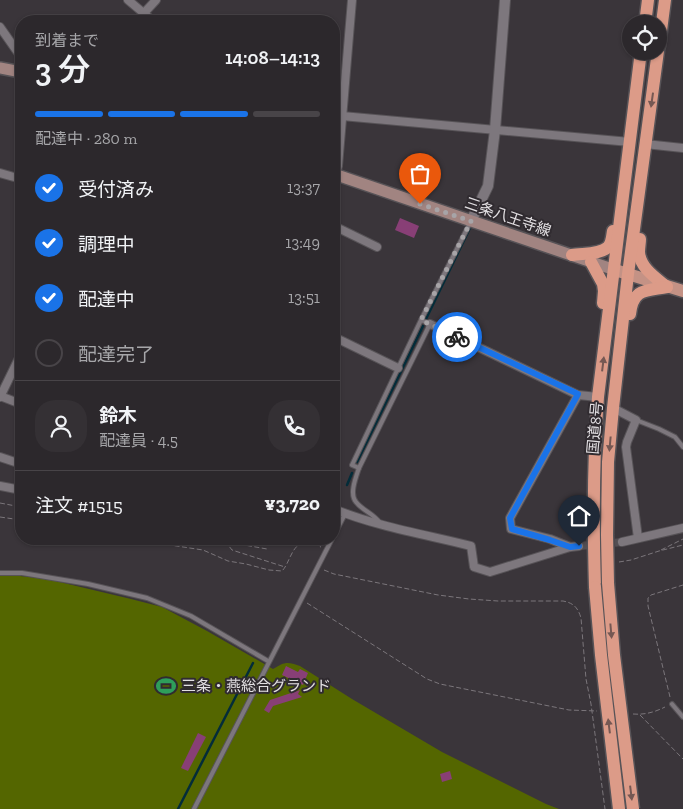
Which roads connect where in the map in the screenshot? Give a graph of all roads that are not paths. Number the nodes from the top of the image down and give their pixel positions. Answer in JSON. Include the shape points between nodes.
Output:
{"nodes":[{"id":1,"x":128,"y":0,"type":"edge"},
{"id":2,"x":156,"y":0,"type":"edge"},
{"id":3,"x":352,"y":0,"type":"edge"},
{"id":4,"x":505,"y":0,"type":"edge"},
{"id":5,"x":648,"y":0,"type":"edge"},
{"id":6,"x":665,"y":0,"type":"edge"},
{"id":7,"x":144,"y":13,"type":"junction"},
{"id":8,"x":146,"y":15,"type":"edge"},
{"id":9,"x":646,"y":15,"type":"edge"},
{"id":10,"x":663,"y":15,"type":"edge"},
{"id":11,"x":0,"y":27,"type":"edge"},
{"id":12,"x":15,"y":49,"type":"edge"},
{"id":13,"x":640,"y":60,"type":"edge"},
{"id":14,"x":657,"y":60,"type":"edge"},
{"id":15,"x":0,"y":68,"type":"edge"},
{"id":16,"x":15,"y":71,"type":"edge"},
{"id":17,"x":342,"y":116,"type":"junction"},
{"id":18,"x":496,"y":130,"type":"junction"},
{"id":19,"x":340,"y":141,"type":"edge"},
{"id":20,"x":630,"y":142,"type":"junction"},
{"id":21,"x":645,"y":144,"type":"junction"},
{"id":22,"x":683,"y":148,"type":"edge"},
{"id":23,"x":0,"y":173,"type":"edge"},
{"id":24,"x":15,"y":177,"type":"edge"},
{"id":25,"x":340,"y":178,"type":"edge"},
{"id":26,"x":626,"y":178,"type":"junction"},
{"id":27,"x":638,"y":198,"type":"junction"},
{"id":28,"x":471,"y":221,"type":"junction"},
{"id":29,"x":340,"y":229,"type":"edge"},
{"id":30,"x":377,"y":247,"type":"dead end"},
{"id":31,"x":572,"y":255,"type":"junction"},
{"id":32,"x":590,"y":262,"type":"junction"},
{"id":33,"x":615,"y":270,"type":"junction"},
{"id":34,"x":628,"y":274,"type":"junction"},
{"id":35,"x":667,"y":287,"type":"junction"},
{"id":36,"x":683,"y":291,"type":"edge"},
{"id":37,"x":421,"y":320,"type":"junction"},
{"id":38,"x":430,"y":324,"type":"junction"},
{"id":39,"x":606,"y":339,"type":"junction"},
{"id":40,"x":340,"y":341,"type":"edge"},
{"id":41,"x":618,"y":360,"type":"junction"},
{"id":42,"x":15,"y":366,"type":"edge"},
{"id":43,"x":398,"y":368,"type":"junction"},
{"id":44,"x":578,"y":394,"type":"junction"},
{"id":45,"x":0,"y":396,"type":"edge"},
{"id":46,"x":598,"y":397,"type":"junction"},
{"id":47,"x":15,"y":402,"type":"edge"},
{"id":48,"x":613,"y":408,"type":"junction"},
{"id":49,"x":636,"y":420,"type":"junction"},
{"id":50,"x":683,"y":446,"type":"edge"},
{"id":51,"x":0,"y":457,"type":"edge"},
{"id":52,"x":15,"y":462,"type":"edge"},
{"id":53,"x":359,"y":468,"type":"junction"},
{"id":54,"x":0,"y":486,"type":"edge"},
{"id":55,"x":15,"y":489,"type":"edge"},
{"id":56,"x":340,"y":512,"type":"edge"},
{"id":57,"x":345,"y":514,"type":"junction"},
{"id":58,"x":340,"y":524,"type":"edge"},
{"id":59,"x":380,"y":524,"type":"junction"},
{"id":60,"x":683,"y":528,"type":"edge"},
{"id":61,"x":638,"y":538,"type":"junction"},
{"id":62,"x":622,"y":542,"type":"tunnel mouth"},
{"id":63,"x":328,"y":545,"type":"edge"},
{"id":64,"x":579,"y":546,"type":"tunnel mouth"},
{"id":65,"x":570,"y":547,"type":"junction"},
{"id":66,"x":0,"y":572,"type":"edge"},
{"id":67,"x":268,"y":661,"type":"junction"},
{"id":68,"x":672,"y":704,"type":"road end"},
{"id":69,"x":683,"y":717,"type":"edge"},
{"id":70,"x":194,"y":809,"type":"edge"},
{"id":71,"x":620,"y":809,"type":"edge"},
{"id":72,"x":633,"y":809,"type":"edge"}],
"edges":[{"from":1,"to":7,"type":"street"},
{"from":2,"to":7,"type":"street"},
{"from":3,"to":17,"type":"street"},
{"from":4,"to":18,"type":"street"},
{"from":5,"to":9,"type":"highway"},
{"from":6,"to":10,"type":"highway"},
{"from":7,"to":8,"type":"street"},
{"from":11,"to":12,"type":"street"},
{"from":13,"to":20,"type":"highway","name":"国道8号"},
{"from":14,"to":21,"type":"highway","name":"国道8号","one_way":true},
{"from":15,"to":16,"type":"main road"},
{"from":17,"to":18,"type":"street"},
{"from":17,"to":19,"type":"street"},
{"from":18,"to":20,"type":"street"},
{"from":18,"to":28,"type":"street","via":[[488,186]]},
{"from":20,"to":26,"type":"highway","name":"国道8号"},
{"from":21,"to":22,"type":"street"},
{"from":21,"to":27,"type":"highway","name":"国道8号"},
{"from":23,"to":24,"type":"street"},
{"from":25,"to":28,"type":"main road","name":"三条八王寺線"},
{"from":26,"to":31,"type":"highway","via":[[616,203],[609,246],[594,253]]},
{"from":26,"to":33,"type":"highway","name":"国道8号"},
{"from":27,"to":34,"type":"highway","name":"国道8号"},
{"from":27,"to":35,"type":"highway","via":[[642,213],[639,253],[649,272]]},
{"from":28,"to":31,"type":"main road","name":"三条八王寺線"},
{"from":28,"to":37,"type":"lane"},
{"from":29,"to":30,"type":"street"},
{"from":31,"to":32,"type":"main road","name":"三条八王寺線"},
{"from":32,"to":33,"type":"main road","name":"三条八王寺線"},
{"from":32,"to":39,"type":"highway","via":[[603,284],[600,328]]},
{"from":33,"to":34,"type":"main road"},
{"from":33,"to":39,"type":"highway","name":"国道8号"},
{"from":34,"to":35,"type":"main road"},
{"from":34,"to":41,"type":"highway","name":"国道8号"},
{"from":35,"to":36,"type":"main road"},
{"from":35,"to":41,"type":"highway","via":[[642,292],[633,300],[625,349]]},
{"from":37,"to":38,"type":"lane"},
{"from":37,"to":43,"type":"lane"},
{"from":38,"to":44,"type":"street"},
{"from":38,"to":53,"type":"lane"},
{"from":46,"to":39,"type":"highway","name":"国道8号","one_way":true},
{"from":40,"to":43,"type":"street"},
{"from":41,"to":48,"type":"highway","name":"国道8号"},
{"from":42,"to":45,"type":"street"},
{"from":43,"to":53,"type":"lane","via":[[352,465]]},
{"from":44,"to":46,"type":"street"},
{"from":44,"to":65,"type":"street","via":[[510,518],[512,529]]},
{"from":45,"to":47,"type":"street"},
{"from":71,"to":46,"type":"highway","name":"国道8号","one_way":true,"bridge":true,"via":[[596,587],[594,524]]},
{"from":48,"to":49,"type":"street"},
{"from":48,"to":72,"type":"highway","name":"国道8号","one_way":true,"bridge":true,"via":[[608,462],[608,583]]},
{"from":49,"to":50,"type":"lane","via":[[675,437]]},
{"from":49,"to":61,"type":"street","via":[[626,447]]},
{"from":51,"to":52,"type":"street"},
{"from":53,"to":59,"type":"lane","via":[[354,499]]},
{"from":54,"to":55,"type":"street"},
{"from":56,"to":57,"type":"street"},
{"from":57,"to":58,"type":"lane"},
{"from":57,"to":59,"type":"street"},
{"from":59,"to":65,"type":"street","via":[[471,546],[474,567],[490,572]]},
{"from":60,"to":61,"type":"street"},
{"from":61,"to":62,"type":"street"},
{"from":63,"to":67,"type":"lane"},
{"from":64,"to":65,"type":"street"},
{"from":66,"to":67,"type":"lane","via":[[88,584],[147,598],[192,616]]},
{"from":67,"to":70,"type":"lane"},
{"from":68,"to":69,"type":"lane"}]}
